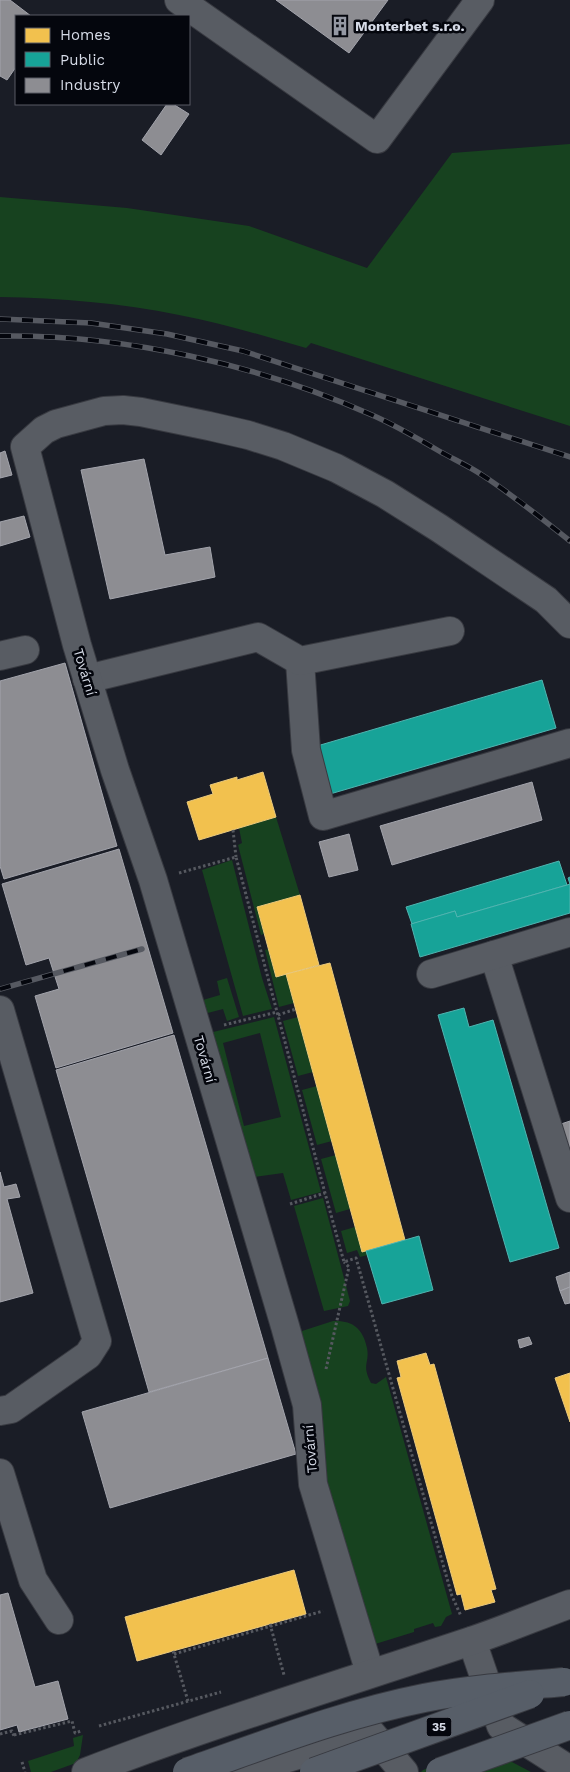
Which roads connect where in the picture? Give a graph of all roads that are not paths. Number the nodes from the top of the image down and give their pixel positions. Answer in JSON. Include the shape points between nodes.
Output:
{"nodes":[{"id":1,"x":180,"y":0,"type":"edge"},
{"id":2,"x":480,"y":0,"type":"edge"},
{"id":3,"x":570,"y":624,"type":"edge"},
{"id":4,"x":450,"y":631,"type":"dead end"},
{"id":5,"x":300,"y":661,"type":"junction"},
{"id":6,"x":87,"y":679,"type":"junction"},
{"id":7,"x":570,"y":743,"type":"edge"},
{"id":8,"x":570,"y":932,"type":"edge"},
{"id":9,"x":494,"y":955,"type":"junction"},
{"id":10,"x":431,"y":974,"type":"dead end"},
{"id":11,"x":0,"y":1010,"type":"edge"},
{"id":12,"x":570,"y":1198,"type":"edge"},
{"id":13,"x":0,"y":1411,"type":"edge"},
{"id":14,"x":0,"y":1473,"type":"edge"},
{"id":15,"x":570,"y":1604,"type":"edge"},
{"id":16,"x":59,"y":1620,"type":"dead end"},
{"id":17,"x":468,"y":1631,"type":"junction"},
{"id":18,"x":370,"y":1673,"type":"junction"},
{"id":19,"x":570,"y":1725,"type":"edge"},
{"id":20,"x":131,"y":1764,"type":"edge"},
{"id":21,"x":570,"y":1770,"type":"edge"},
{"id":22,"x":86,"y":1772,"type":"edge"},
{"id":23,"x":187,"y":1772,"type":"edge"},
{"id":24,"x":242,"y":1772,"type":"edge"},
{"id":25,"x":314,"y":1772,"type":"edge"},
{"id":26,"x":403,"y":1772,"type":"edge"},
{"id":27,"x":440,"y":1772,"type":"edge"}],
"edges":[{"from":1,"to":2,"type":"street","via":[[377,139]]},
{"from":3,"to":6,"type":"street","name":"Tovární","via":[[546,600],[439,528],[336,468],[248,435],[141,412],[104,411],[56,424],[24,447]]},
{"from":4,"to":5,"type":"street"},
{"from":5,"to":6,"type":"street","via":[[258,637]]},
{"from":5,"to":7,"type":"street","via":[[306,750],[323,816]]},
{"from":6,"to":18,"type":"street","name":"Tovární","via":[[153,880],[307,1405],[313,1484]]},
{"from":8,"to":9,"type":"street"},
{"from":9,"to":10,"type":"street"},
{"from":9,"to":12,"type":"street"},
{"from":11,"to":13,"type":"street","via":[[97,1341],[88,1356],[10,1409]]},
{"from":14,"to":16,"type":"street","via":[[34,1580]]},
{"from":15,"to":17,"type":"street"},
{"from":17,"to":18,"type":"street"},
{"from":17,"to":21,"type":"street","via":[[501,1726]]},
{"from":18,"to":20,"type":"street"},
{"from":19,"to":27,"type":"main road","bridge":true},
{"from":20,"to":22,"type":"street"},
{"from":23,"to":25,"type":"main road","number":"35","bridge":true,"via":[[376,1709],[422,1698],[564,1682]]},
{"from":24,"to":26,"type":"street","via":[[371,1732]]}]}
